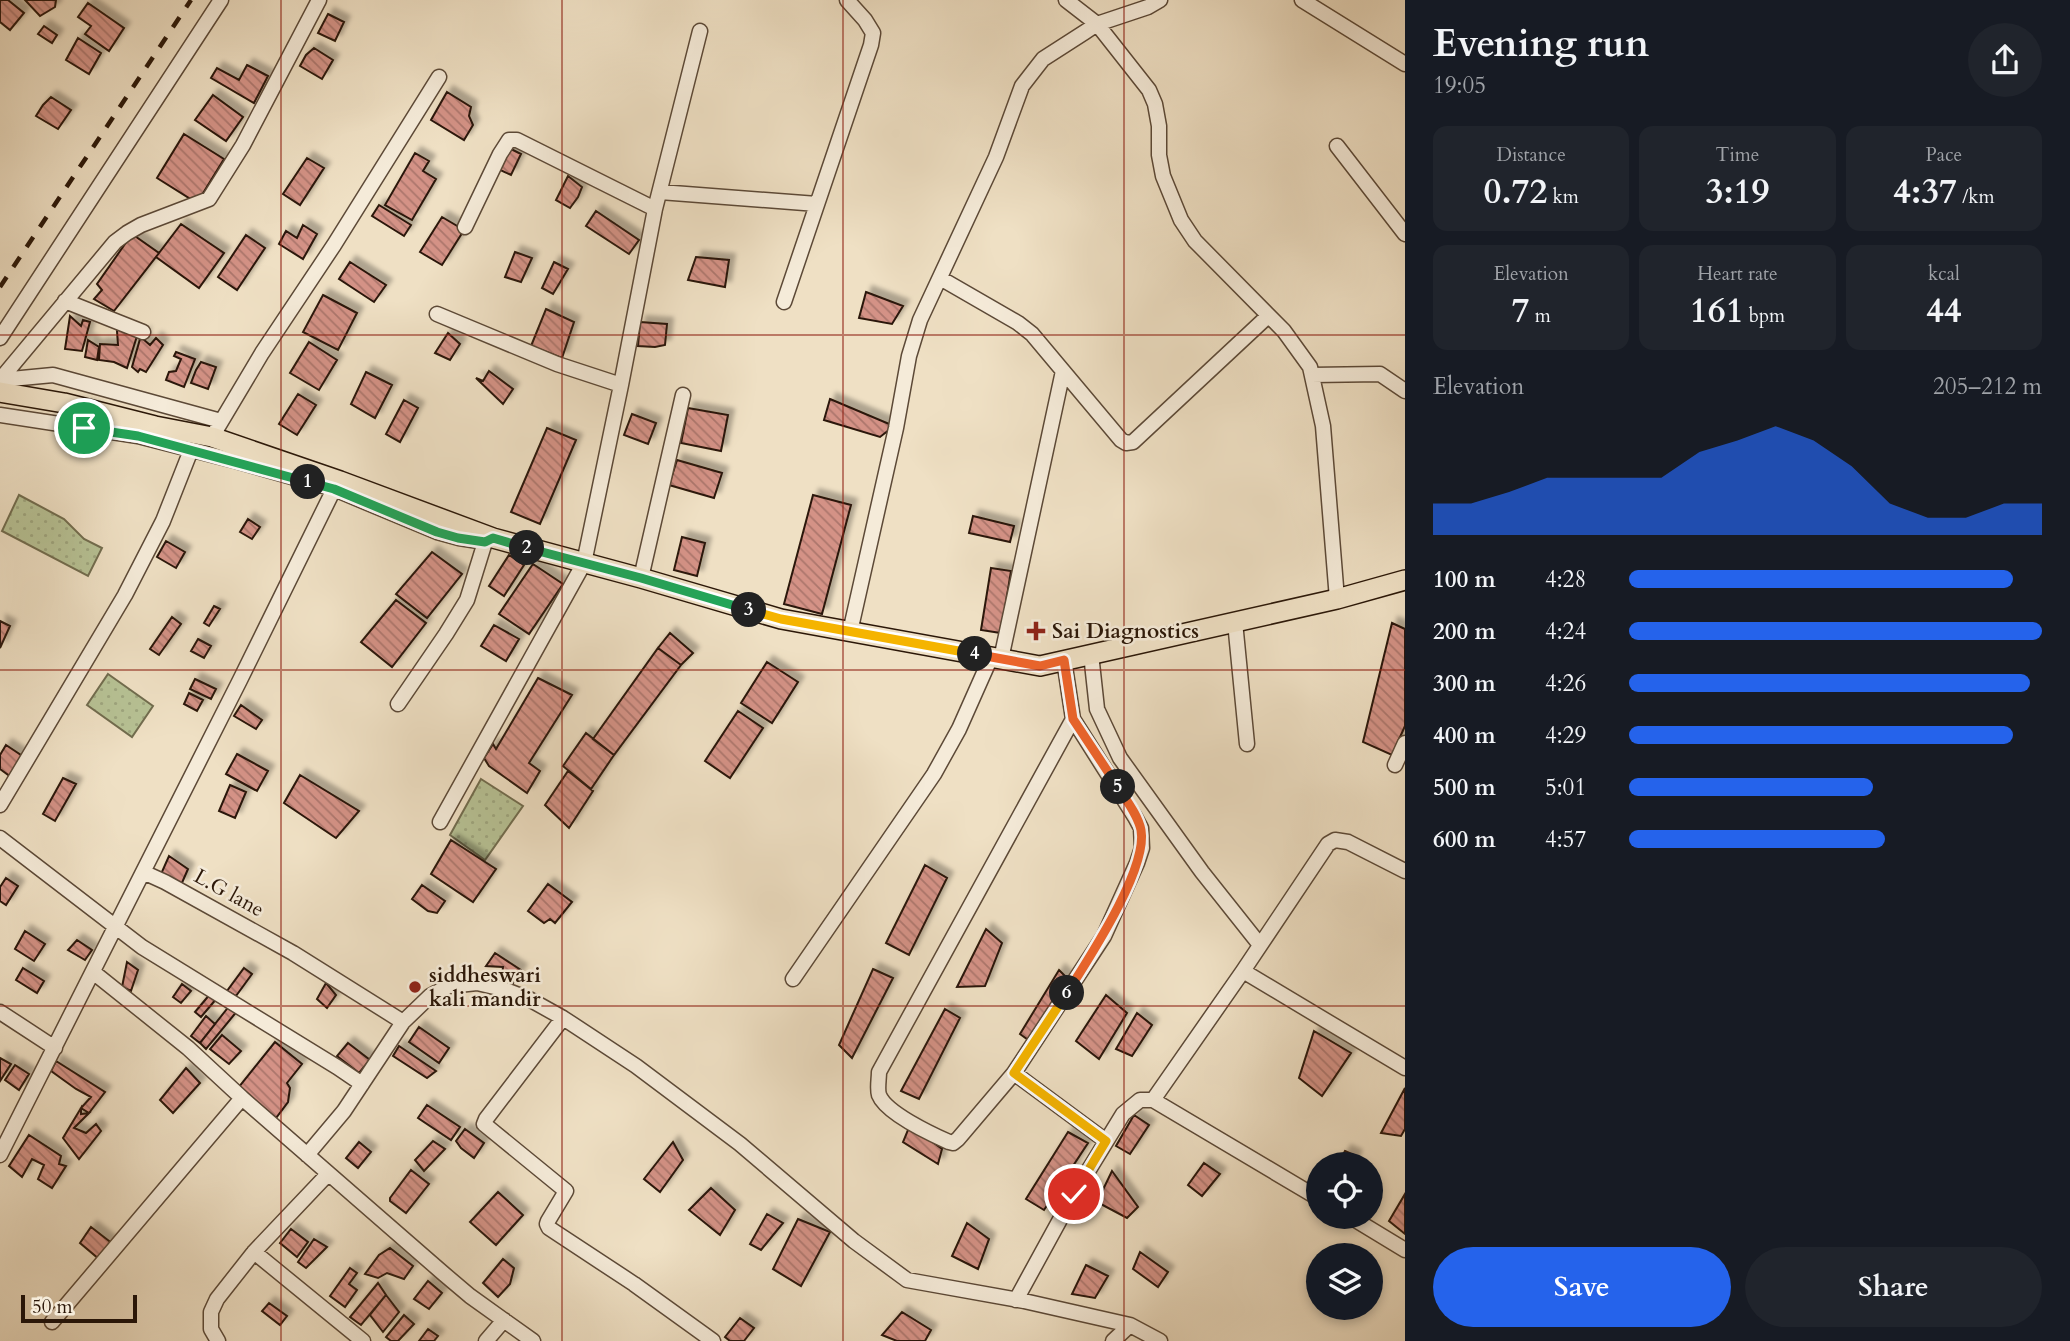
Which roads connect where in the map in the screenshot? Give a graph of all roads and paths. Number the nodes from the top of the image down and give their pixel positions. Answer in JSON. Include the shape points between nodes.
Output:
{"nodes":[{"id":1,"x":221,"y":0,"type":"edge"},
{"id":2,"x":319,"y":0,"type":"edge"},
{"id":3,"x":847,"y":0,"type":"edge"},
{"id":4,"x":1066,"y":0,"type":"edge"},
{"id":5,"x":1160,"y":0,"type":"edge"},
{"id":6,"x":1302,"y":0,"type":"edge"},
{"id":7,"x":1097,"y":24,"type":"junction"},
{"id":8,"x":700,"y":31,"type":"dead end"},
{"id":9,"x":1405,"y":64,"type":"edge"},
{"id":10,"x":439,"y":77,"type":"dead end"},
{"id":11,"x":1337,"y":146,"type":"dead end"},
{"id":12,"x":660,"y":192,"type":"junction"},
{"id":13,"x":817,"y":204,"type":"junction"},
{"id":14,"x":654,"y":209,"type":"junction"},
{"id":15,"x":465,"y":227,"type":"dead end"},
{"id":16,"x":1405,"y":234,"type":"edge"},
{"id":17,"x":940,"y":278,"type":"junction"},
{"id":18,"x":65,"y":300,"type":"junction"},
{"id":19,"x":784,"y":302,"type":"dead end"},
{"id":20,"x":438,"y":314,"type":"dead end"},
{"id":21,"x":1268,"y":316,"type":"junction"},
{"id":22,"x":143,"y":332,"type":"dead end"},
{"id":23,"x":0,"y":338,"type":"edge"},
{"id":24,"x":1063,"y":370,"type":"junction"},
{"id":25,"x":1312,"y":374,"type":"junction"},
{"id":26,"x":0,"y":380,"type":"edge"},
{"id":27,"x":621,"y":385,"type":"junction"},
{"id":28,"x":1405,"y":391,"type":"edge"},
{"id":29,"x":0,"y":392,"type":"edge"},
{"id":30,"x":683,"y":395,"type":"dead end"},
{"id":31,"x":0,"y":415,"type":"edge"},
{"id":32,"x":217,"y":429,"type":"junction"},
{"id":33,"x":191,"y":450,"type":"junction"},
{"id":34,"x":337,"y":485,"type":"junction"},
{"id":35,"x":489,"y":540,"type":"junction"},
{"id":36,"x":584,"y":564,"type":"junction"},
{"id":37,"x":641,"y":578,"type":"junction"},
{"id":38,"x":1405,"y":580,"type":"edge"},
{"id":39,"x":1337,"y":599,"type":"junction"},
{"id":40,"x":1235,"y":622,"type":"junction"},
{"id":41,"x":850,"y":632,"type":"junction"},
{"id":42,"x":1091,"y":654,"type":"junction"},
{"id":43,"x":996,"y":658,"type":"junction"},
{"id":44,"x":1064,"y":660,"type":"junction"},
{"id":45,"x":398,"y":704,"type":"dead end"},
{"id":46,"x":1073,"y":719,"type":"junction"},
{"id":47,"x":1405,"y":743,"type":"edge"},
{"id":48,"x":1247,"y":744,"type":"dead end"},
{"id":49,"x":1395,"y":765,"type":"dead end"},
{"id":50,"x":0,"y":805,"type":"edge"},
{"id":51,"x":440,"y":822,"type":"dead end"},
{"id":52,"x":0,"y":838,"type":"edge"},
{"id":53,"x":1405,"y":871,"type":"edge"},
{"id":54,"x":143,"y":872,"type":"junction"},
{"id":55,"x":114,"y":926,"type":"junction"},
{"id":56,"x":1260,"y":945,"type":"junction"},
{"id":57,"x":1243,"y":971,"type":"junction"},
{"id":58,"x":93,"y":972,"type":"junction"},
{"id":59,"x":793,"y":979,"type":"dead end"},
{"id":60,"x":0,"y":1012,"type":"edge"},
{"id":61,"x":563,"y":1018,"type":"junction"},
{"id":62,"x":403,"y":1022,"type":"junction"},
{"id":63,"x":55,"y":1048,"type":"junction"},
{"id":64,"x":1405,"y":1068,"type":"edge"},
{"id":65,"x":1014,"y":1073,"type":"junction"},
{"id":66,"x":362,"y":1084,"type":"junction"},
{"id":67,"x":242,"y":1098,"type":"junction"},
{"id":68,"x":1153,"y":1100,"type":"junction"},
{"id":69,"x":1106,"y":1141,"type":"junction"},
{"id":70,"x":0,"y":1155,"type":"edge"},
{"id":71,"x":307,"y":1155,"type":"junction"},
{"id":72,"x":328,"y":1174,"type":"junction"},
{"id":73,"x":1306,"y":1191,"type":"edge"},
{"id":74,"x":1370,"y":1229,"type":"edge"},
{"id":75,"x":1405,"y":1250,"type":"edge"},
{"id":76,"x":254,"y":1252,"type":"junction"},
{"id":77,"x":1016,"y":1300,"type":"junction"},
{"id":78,"x":504,"y":1320,"type":"junction"},
{"id":79,"x":52,"y":1322,"type":"dead end"},
{"id":80,"x":1130,"y":1325,"type":"junction"},
{"id":81,"x":218,"y":1341,"type":"edge"},
{"id":82,"x":363,"y":1341,"type":"edge"},
{"id":83,"x":486,"y":1341,"type":"edge"},
{"id":84,"x":533,"y":1341,"type":"edge"},
{"id":85,"x":713,"y":1341,"type":"edge"},
{"id":86,"x":1113,"y":1341,"type":"edge"},
{"id":87,"x":1160,"y":1341,"type":"edge"}],
"edges":[{"from":1,"to":23,"type":"street"},
{"from":2,"to":18,"type":"street","via":[[243,145],[209,199],[127,233]]},
{"from":3,"to":13,"type":"street","via":[[873,33]]},
{"from":4,"to":7,"type":"street"},
{"from":5,"to":7,"type":"street"},
{"from":6,"to":9,"type":"street"},
{"from":7,"to":17,"type":"street","via":[[1043,59],[1022,86],[996,157]]},
{"from":7,"to":21,"type":"street","via":[[1155,104],[1163,176],[1181,220],[1195,241]]},
{"from":8,"to":12,"type":"street"},
{"from":10,"to":32,"type":"street"},
{"from":11,"to":16,"type":"street"},
{"from":12,"to":13,"type":"street"},
{"from":12,"to":14,"type":"street"},
{"from":13,"to":19,"type":"street"},
{"from":14,"to":15,"type":"street","via":[[509,140]]},
{"from":14,"to":27,"type":"street"},
{"from":17,"to":24,"type":"street","via":[[1018,323]]},
{"from":17,"to":41,"type":"street","via":[[909,356]]},
{"from":18,"to":22,"type":"street"},
{"from":18,"to":26,"type":"street"},
{"from":20,"to":27,"type":"street","via":[[557,364]]},
{"from":21,"to":24,"type":"street","via":[[1132,443],[1121,440]]},
{"from":21,"to":25,"type":"street"},
{"from":24,"to":43,"type":"street"},
{"from":25,"to":28,"type":"street","via":[[1380,374]]},
{"from":25,"to":39,"type":"street","via":[[1323,426]]},
{"from":26,"to":32,"type":"street","via":[[53,375]]},
{"from":27,"to":36,"type":"street"},
{"from":29,"to":32,"type":"main road","via":[[155,426]]},
{"from":30,"to":37,"type":"street"},
{"from":31,"to":33,"type":"street","via":[[138,436]]},
{"from":32,"to":34,"type":"main road"},
{"from":33,"to":34,"type":"street"},
{"from":33,"to":50,"type":"street","via":[[163,521],[125,595]]},
{"from":34,"to":35,"type":"main road"},
{"from":34,"to":54,"type":"street"},
{"from":35,"to":36,"type":"main road"},
{"from":35,"to":45,"type":"street","via":[[467,600]]},
{"from":36,"to":37,"type":"main road"},
{"from":36,"to":51,"type":"street"},
{"from":37,"to":41,"type":"main road","via":[[781,619]]},
{"from":38,"to":39,"type":"main road"},
{"from":39,"to":40,"type":"main road"},
{"from":40,"to":42,"type":"main road"},
{"from":40,"to":48,"type":"street"},
{"from":41,"to":43,"type":"main road"},
{"from":42,"to":44,"type":"main road"},
{"from":42,"to":56,"type":"street","via":[[1097,709],[1120,758]]},
{"from":43,"to":44,"type":"main road","via":[[1040,666]]},
{"from":43,"to":59,"type":"street","via":[[934,774]]},
{"from":44,"to":46,"type":"street"},
{"from":46,"to":65,"type":"street","via":[[1141,828],[1142,848],[1104,936]]},
{"from":46,"to":65,"type":"street","via":[[879,1072],[878,1093],[895,1113],[953,1143]]},
{"from":47,"to":49,"type":"street"},
{"from":52,"to":55,"type":"street"},
{"from":53,"to":56,"type":"street","via":[[1335,840]]},
{"from":54,"to":55,"type":"street"},
{"from":54,"to":62,"type":"street","name":"L.G lane","via":[[293,953]]},
{"from":55,"to":58,"type":"street"},
{"from":55,"to":66,"type":"street"},
{"from":56,"to":57,"type":"street"},
{"from":57,"to":64,"type":"street"},
{"from":57,"to":68,"type":"street"},
{"from":58,"to":63,"type":"street"},
{"from":58,"to":67,"type":"street"},
{"from":60,"to":63,"type":"street"},
{"from":61,"to":62,"type":"street","via":[[529,999],[477,983],[449,986],[430,996]]},
{"from":61,"to":77,"type":"street","via":[[708,1119],[894,1272],[907,1280]]},
{"from":61,"to":85,"type":"street","via":[[484,1124],[566,1191],[548,1221],[549,1228]]},
{"from":62,"to":66,"type":"street"},
{"from":63,"to":70,"type":"street"},
{"from":65,"to":69,"type":"street"},
{"from":66,"to":71,"type":"street"},
{"from":67,"to":71,"type":"street"},
{"from":67,"to":79,"type":"street"},
{"from":68,"to":69,"type":"street","via":[[1131,1105]]},
{"from":68,"to":73,"type":"street"},
{"from":69,"to":77,"type":"street"},
{"from":71,"to":72,"type":"street"},
{"from":72,"to":76,"type":"street"},
{"from":72,"to":78,"type":"street","via":[[444,1275]]},
{"from":74,"to":75,"type":"street"},
{"from":76,"to":81,"type":"street","via":[[211,1312],[211,1329]]},
{"from":76,"to":82,"type":"street"},
{"from":77,"to":80,"type":"street"},
{"from":78,"to":83,"type":"street"},
{"from":78,"to":84,"type":"street"},
{"from":80,"to":86,"type":"street"},
{"from":80,"to":87,"type":"street"}]}
